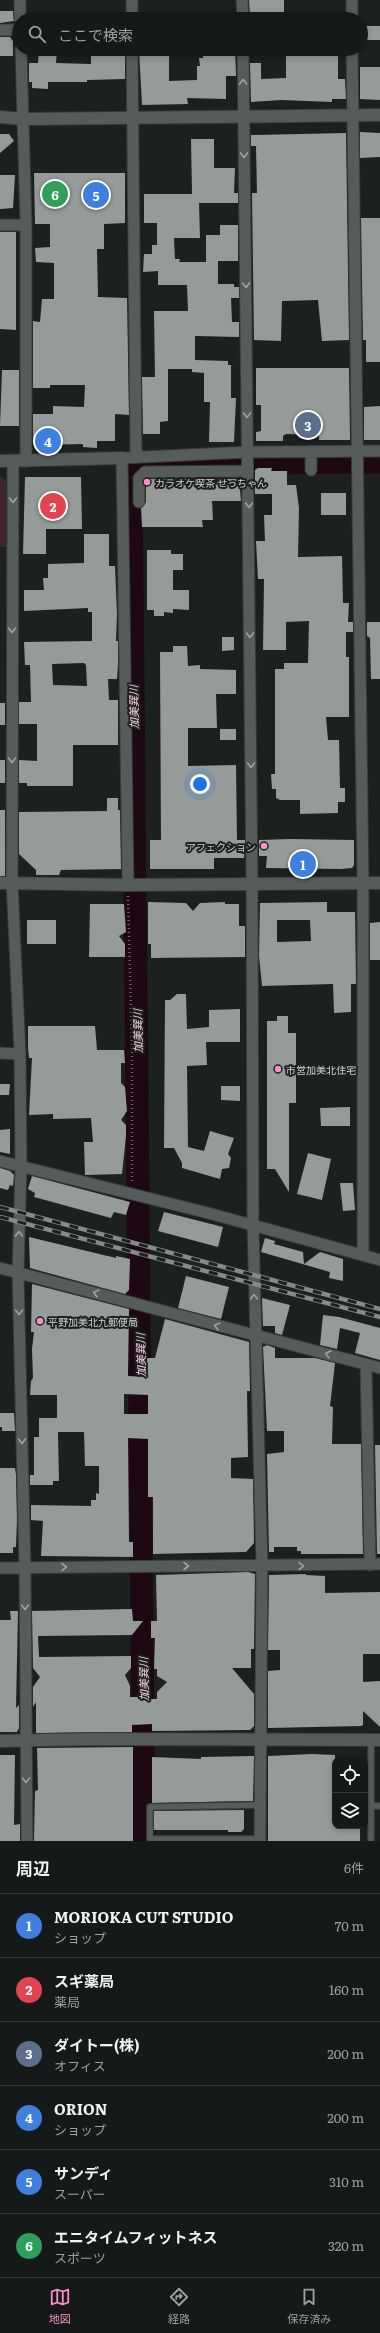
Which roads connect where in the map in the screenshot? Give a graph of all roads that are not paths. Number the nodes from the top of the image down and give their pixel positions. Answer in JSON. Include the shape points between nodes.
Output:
{"nodes":[{"id":1,"x":20,"y":0,"type":"edge"},
{"id":2,"x":132,"y":0,"type":"edge"},
{"id":3,"x":242,"y":0,"type":"edge"},
{"id":4,"x":352,"y":0,"type":"edge"},
{"id":5,"x":20,"y":12,"type":"edge"},
{"id":6,"x":132,"y":12,"type":"edge"},
{"id":7,"x":242,"y":12,"type":"edge"},
{"id":8,"x":352,"y":12,"type":"edge"},
{"id":9,"x":0,"y":30,"type":"edge"},
{"id":10,"x":12,"y":30,"type":"edge"},
{"id":11,"x":21,"y":56,"type":"edge"},
{"id":12,"x":132,"y":56,"type":"edge"},
{"id":13,"x":243,"y":56,"type":"edge"},
{"id":14,"x":352,"y":56,"type":"edge"},
{"id":15,"x":380,"y":114,"type":"edge"},
{"id":16,"x":352,"y":115,"type":"junction"},
{"id":17,"x":133,"y":116,"type":"junction"},
{"id":18,"x":243,"y":116,"type":"junction"},
{"id":19,"x":0,"y":117,"type":"edge"},
{"id":20,"x":23,"y":118,"type":"junction"},
{"id":21,"x":0,"y":225,"type":"edge"},
{"id":22,"x":26,"y":225,"type":"junction"},
{"id":23,"x":380,"y":451,"type":"edge"},
{"id":24,"x":136,"y":456,"type":"junction"},
{"id":25,"x":122,"y":458,"type":"junction"},
{"id":26,"x":357,"y":458,"type":"junction"},
{"id":27,"x":0,"y":461,"type":"edge"},
{"id":28,"x":13,"y":461,"type":"junction"},
{"id":29,"x":26,"y":461,"type":"junction"},
{"id":30,"x":248,"y":462,"type":"junction"},
{"id":31,"x":153,"y":464,"type":"junction"},
{"id":32,"x":177,"y":464,"type":"junction"},
{"id":33,"x":139,"y":502,"type":"dead end"},
{"id":34,"x":6,"y":882,"type":"edge"},
{"id":35,"x":363,"y":883,"type":"junction"},
{"id":36,"x":380,"y":883,"type":"edge"},
{"id":37,"x":252,"y":884,"type":"junction"},
{"id":38,"x":134,"y":885,"type":"junction"},
{"id":39,"x":0,"y":1053,"type":"edge"},
{"id":40,"x":20,"y":1054,"type":"junction"},
{"id":41,"x":0,"y":1161,"type":"edge"},
{"id":42,"x":21,"y":1166,"type":"junction"},
{"id":43,"x":253,"y":1226,"type":"junction"},
{"id":44,"x":364,"y":1255,"type":"junction"},
{"id":45,"x":380,"y":1260,"type":"edge"},
{"id":46,"x":0,"y":1268,"type":"edge"},
{"id":47,"x":18,"y":1272,"type":"junction"},
{"id":48,"x":255,"y":1336,"type":"junction"},
{"id":49,"x":366,"y":1364,"type":"junction"},
{"id":50,"x":380,"y":1368,"type":"edge"},
{"id":51,"x":375,"y":1565,"type":"edge"},
{"id":52,"x":262,"y":1566,"type":"junction"},
{"id":53,"x":0,"y":1568,"type":"edge"},
{"id":54,"x":25,"y":1568,"type":"junction"},
{"id":55,"x":261,"y":1740,"type":"junction"},
{"id":56,"x":376,"y":1740,"type":"edge"},
{"id":57,"x":26,"y":1741,"type":"junction"},
{"id":58,"x":0,"y":1742,"type":"edge"},
{"id":59,"x":260,"y":1805,"type":"junction"},
{"id":60,"x":371,"y":1806,"type":"junction"},
{"id":61,"x":380,"y":1806,"type":"edge"},
{"id":62,"x":260,"y":1840,"type":"edge"},
{"id":63,"x":27,"y":1841,"type":"edge"},
{"id":64,"x":371,"y":1841,"type":"edge"}],
"edges":[{"from":1,"to":5,"type":"street"},
{"from":2,"to":6,"type":"street"},
{"from":3,"to":7,"type":"street"},
{"from":4,"to":8,"type":"street"},
{"from":9,"to":10,"type":"street"},
{"from":11,"to":20,"type":"street"},
{"from":12,"to":17,"type":"street"},
{"from":18,"to":13,"type":"street","one_way":true},
{"from":14,"to":16,"type":"street"},
{"from":15,"to":16,"type":"street"},
{"from":16,"to":18,"type":"street"},
{"from":16,"to":26,"type":"street"},
{"from":17,"to":18,"type":"street"},
{"from":17,"to":20,"type":"street"},
{"from":17,"to":24,"type":"street"},
{"from":18,"to":30,"type":"street","one_way":true},
{"from":19,"to":20,"type":"street"},
{"from":20,"to":22,"type":"street"},
{"from":21,"to":22,"type":"street"},
{"from":22,"to":29,"type":"street"},
{"from":23,"to":26,"type":"street"},
{"from":24,"to":25,"type":"street"},
{"from":24,"to":31,"type":"street"},
{"from":25,"to":29,"type":"street"},
{"from":25,"to":38,"type":"street"},
{"from":26,"to":30,"type":"street"},
{"from":26,"to":35,"type":"street"},
{"from":27,"to":28,"type":"street"},
{"from":28,"to":29,"type":"street"},
{"from":28,"to":34,"type":"street","one_way":true},
{"from":30,"to":32,"type":"street"},
{"from":30,"to":32,"type":"street"},
{"from":30,"to":37,"type":"street","one_way":true},
{"from":31,"to":32,"type":"street"},
{"from":31,"to":32,"type":"street"},
{"from":31,"to":33,"type":"street","via":[[139,478]]},
{"from":34,"to":38,"type":"street"},
{"from":34,"to":40,"type":"street"},
{"from":35,"to":36,"type":"street"},
{"from":35,"to":37,"type":"street"},
{"from":35,"to":44,"type":"street"},
{"from":37,"to":38,"type":"street"},
{"from":37,"to":43,"type":"street"},
{"from":39,"to":40,"type":"street"},
{"from":40,"to":42,"type":"street"},
{"from":41,"to":42,"type":"street"},
{"from":42,"to":43,"type":"street"},
{"from":47,"to":42,"type":"street","one_way":true},
{"from":43,"to":44,"type":"street"},
{"from":48,"to":43,"type":"street","one_way":true},
{"from":44,"to":45,"type":"street"},
{"from":46,"to":47,"type":"street"},
{"from":48,"to":47,"type":"street","one_way":true},
{"from":47,"to":54,"type":"street","one_way":true},
{"from":49,"to":48,"type":"street","one_way":true},
{"from":48,"to":52,"type":"street"},
{"from":49,"to":50,"type":"street"},
{"from":49,"to":51,"type":"street"},
{"from":52,"to":51,"type":"street","one_way":true},
{"from":54,"to":52,"type":"street","one_way":true},
{"from":52,"to":55,"type":"street"},
{"from":53,"to":54,"type":"street"},
{"from":54,"to":57,"type":"street","one_way":true},
{"from":55,"to":56,"type":"street"},
{"from":55,"to":57,"type":"street"},
{"from":55,"to":59,"type":"street"},
{"from":56,"to":60,"type":"lane"},
{"from":57,"to":58,"type":"street"},
{"from":57,"to":63,"type":"street","one_way":true},
{"from":59,"to":62,"type":"street"},
{"from":59,"to":62,"type":"lane","via":[[150,1807],[150,1839]]},
{"from":60,"to":61,"type":"lane"},
{"from":60,"to":64,"type":"lane"}]}
